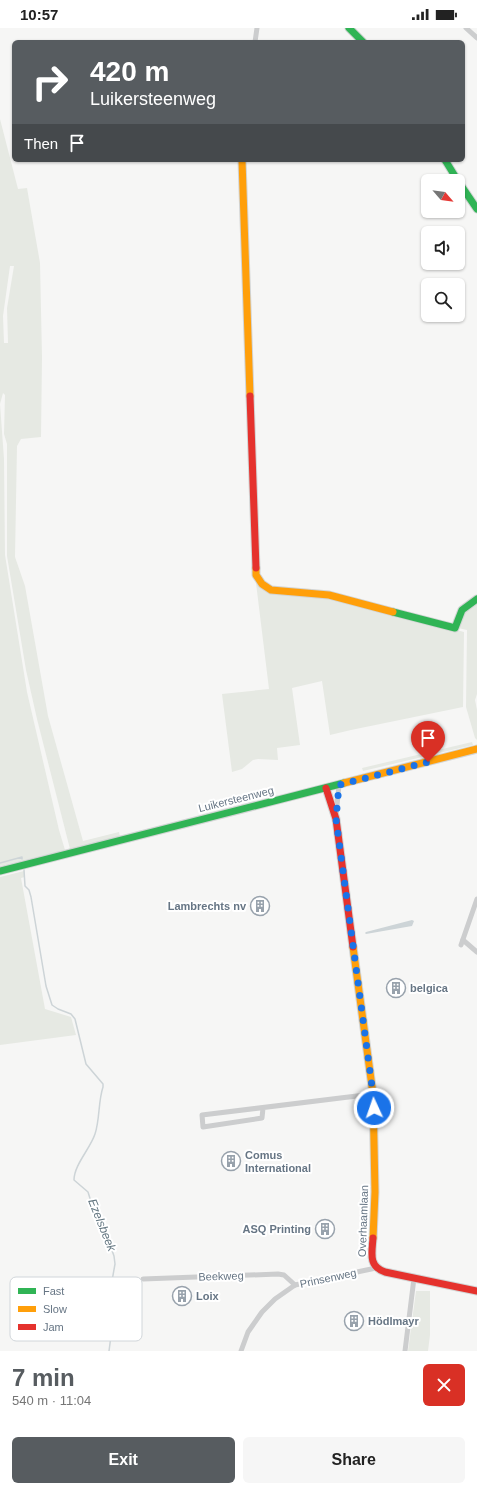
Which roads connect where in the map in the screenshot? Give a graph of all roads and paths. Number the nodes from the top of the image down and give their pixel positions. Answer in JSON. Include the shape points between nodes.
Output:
{"nodes":[{"id":1,"x":257,"y":28,"type":"edge"},
{"id":2,"x":349,"y":28,"type":"edge"},
{"id":3,"x":466,"y":28,"type":"edge"},
{"id":4,"x":477,"y":38,"type":"edge"},
{"id":5,"x":255,"y":40,"type":"edge"},
{"id":6,"x":360,"y":40,"type":"edge"},
{"id":7,"x":242,"y":162,"type":"edge"},
{"id":8,"x":446,"y":162,"type":"edge"},
{"id":9,"x":454,"y":174,"type":"edge"},
{"id":10,"x":465,"y":191,"type":"edge"},
{"id":11,"x":477,"y":209,"type":"edge"},
{"id":12,"x":477,"y":599,"type":"edge"},
{"id":13,"x":477,"y":749,"type":"edge"},
{"id":14,"x":339,"y":785,"type":"junction"},
{"id":15,"x":326,"y":788,"type":"junction"},
{"id":16,"x":336,"y":819,"type":"junction"},
{"id":17,"x":0,"y":870,"type":"edge"},
{"id":18,"x":477,"y":899,"type":"edge"},
{"id":19,"x":477,"y":952,"type":"edge"},
{"id":20,"x":373,"y":1094,"type":"junction"},
{"id":21,"x":263,"y":1108,"type":"junction"},
{"id":22,"x":376,"y":1268,"type":"junction"},
{"id":23,"x":414,"y":1278,"type":"junction"},
{"id":24,"x":143,"y":1279,"type":"dead end"},
{"id":25,"x":295,"y":1285,"type":"junction"},
{"id":26,"x":477,"y":1291,"type":"edge"},
{"id":27,"x":241,"y":1351,"type":"edge"},
{"id":28,"x":404,"y":1351,"type":"edge"}],
"edges":[{"from":1,"to":5,"type":"street"},
{"from":2,"to":6,"type":"street"},
{"from":3,"to":4,"type":"street"},
{"from":7,"to":12,"type":"street","via":[[256,575],[262,584],[271,590],[330,595],[455,628],[462,610]]},
{"from":8,"to":9,"type":"street"},
{"from":10,"to":11,"type":"street"},
{"from":13,"to":14,"type":"street","name":"Luikersteenweg"},
{"from":14,"to":15,"type":"street","name":"Luikersteenweg"},
{"from":14,"to":16,"type":"street","name":"Overhaamlaan"},
{"from":15,"to":16,"type":"street","name":"Overhaamlaan"},
{"from":15,"to":17,"type":"street","name":"Luikersteenweg"},
{"from":16,"to":20,"type":"street","name":"Overhaamlaan"},
{"from":18,"to":19,"type":"street","via":[[462,942]]},
{"from":20,"to":21,"type":"street"},
{"from":20,"to":22,"type":"street","name":"Overhaamlaan","via":[[376,1192],[372,1257]]},
{"from":21,"to":21,"type":"street","via":[[262,1118],[202,1127],[202,1115]]},
{"from":22,"to":23,"type":"street","name":"Overhaamlaan"},
{"from":22,"to":25,"type":"street","name":"Prinsenweg"},
{"from":23,"to":26,"type":"street","name":"Overhaamlaan"},
{"from":23,"to":28,"type":"street"},
{"from":24,"to":25,"type":"street","name":"Beekweg","via":[[278,1274],[284,1275]]},
{"from":25,"to":27,"type":"street","name":"Prinsenweg","via":[[262,1312],[248,1332]]}]}
